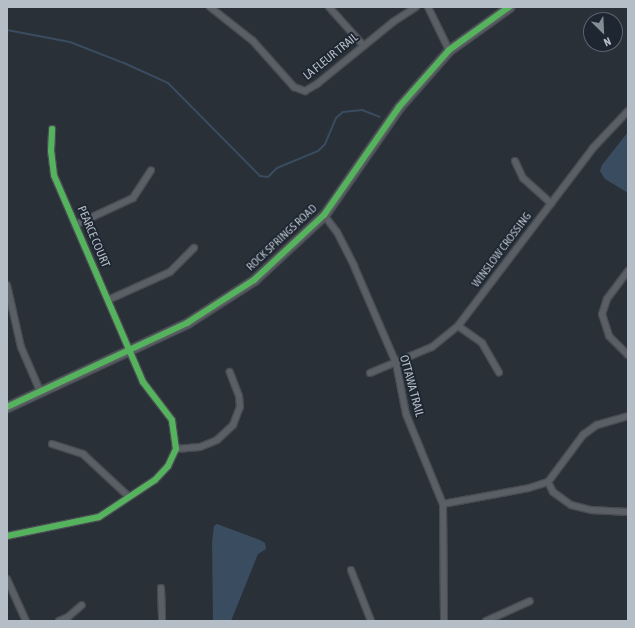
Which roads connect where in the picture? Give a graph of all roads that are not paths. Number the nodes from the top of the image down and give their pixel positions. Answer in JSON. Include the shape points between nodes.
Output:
{"nodes":[{"id":1,"x":210,"y":7,"type":"edge"},
{"id":2,"x":329,"y":7,"type":"edge"},
{"id":3,"x":416,"y":7,"type":"edge"},
{"id":4,"x":428,"y":7,"type":"edge"},
{"id":5,"x":509,"y":7,"type":"edge"},
{"id":6,"x":363,"y":45,"type":"junction"},
{"id":7,"x":450,"y":50,"type":"junction"},
{"id":8,"x":628,"y":111,"type":"edge"},
{"id":9,"x":52,"y":129,"type":"dead end"},
{"id":10,"x":515,"y":161,"type":"dead end"},
{"id":11,"x":151,"y":170,"type":"dead end"},
{"id":12,"x":551,"y":203,"type":"junction"},
{"id":13,"x":324,"y":215,"type":"junction"},
{"id":14,"x":75,"y":225,"type":"junction"},
{"id":15,"x":194,"y":248,"type":"dead end"},
{"id":16,"x":628,"y":271,"type":"edge"},
{"id":17,"x":7,"y":285,"type":"edge"},
{"id":18,"x":108,"y":300,"type":"junction"},
{"id":19,"x":458,"y":326,"type":"junction"},
{"id":20,"x":129,"y":350,"type":"junction"},
{"id":21,"x":628,"y":355,"type":"edge"},
{"id":22,"x":396,"y":363,"type":"junction"},
{"id":23,"x":230,"y":372,"type":"dead end"},
{"id":24,"x":370,"y":373,"type":"dead end"},
{"id":25,"x":499,"y":373,"type":"dead end"},
{"id":26,"x":40,"y":391,"type":"junction"},
{"id":27,"x":7,"y":407,"type":"edge"},
{"id":28,"x":628,"y":416,"type":"edge"},
{"id":29,"x":52,"y":444,"type":"dead end"},
{"id":30,"x":176,"y":449,"type":"junction"},
{"id":31,"x":548,"y":482,"type":"junction"},
{"id":32,"x":128,"y":496,"type":"junction"},
{"id":33,"x":443,"y":504,"type":"junction"},
{"id":34,"x":628,"y":512,"type":"edge"},
{"id":35,"x":7,"y":536,"type":"edge"},
{"id":36,"x":351,"y":570,"type":"dead end"},
{"id":37,"x":7,"y":579,"type":"edge"},
{"id":38,"x":161,"y":588,"type":"dead end"},
{"id":39,"x":530,"y":601,"type":"dead end"},
{"id":40,"x":82,"y":605,"type":"dead end"},
{"id":41,"x":26,"y":621,"type":"edge"},
{"id":42,"x":59,"y":621,"type":"edge"},
{"id":43,"x":162,"y":621,"type":"edge"},
{"id":44,"x":372,"y":621,"type":"edge"},
{"id":45,"x":444,"y":621,"type":"edge"},
{"id":46,"x":486,"y":621,"type":"edge"}],
"edges":[{"from":1,"to":6,"type":"street","name":"LA FLEUR TRAIL","via":[[254,41],[294,87],[305,91],[318,84]]},
{"from":2,"to":6,"type":"street"},
{"from":3,"to":6,"type":"street","name":"LA FLEUR TRAIL"},
{"from":4,"to":7,"type":"street"},
{"from":5,"to":7,"type":"street","name":"ROCK SPRINGS ROAD"},
{"from":7,"to":13,"type":"street","name":"ROCK SPRINGS ROAD","via":[[399,107]]},
{"from":8,"to":12,"type":"street","name":"WINSLOW CROSSING","via":[[593,148]]},
{"from":9,"to":14,"type":"street","name":"PEARCE COURT","via":[[54,175]]},
{"from":10,"to":12,"type":"street","via":[[523,178]]},
{"from":11,"to":14,"type":"street","via":[[133,198]]},
{"from":12,"to":19,"type":"street","name":"WINSLOW CROSSING"},
{"from":13,"to":20,"type":"street","name":"ROCK SPRINGS ROAD","via":[[254,280],[220,304],[187,323]]},
{"from":13,"to":22,"type":"street","name":"OTTAWA TRAIL","via":[[354,266]]},
{"from":14,"to":18,"type":"street","name":"PEARCE COURT"},
{"from":15,"to":18,"type":"street","via":[[170,272]]},
{"from":16,"to":21,"type":"street","via":[[607,299],[602,314],[610,336]]},
{"from":17,"to":26,"type":"street","via":[[21,347]]},
{"from":18,"to":20,"type":"street","name":"PEARCE COURT"},
{"from":19,"to":22,"type":"street","name":"WINSLOW CROSSING","via":[[432,347]]},
{"from":19,"to":25,"type":"street","via":[[482,343]]},
{"from":20,"to":26,"type":"street","name":"ROCK SPRINGS ROAD"},
{"from":20,"to":30,"type":"street","name":"PEARCE COURT","via":[[143,382],[172,420]]},
{"from":22,"to":24,"type":"street","name":"WINSLOW CROSSING"},
{"from":22,"to":33,"type":"street","name":"OTTAWA TRAIL","via":[[406,414]]},
{"from":23,"to":30,"type":"street","via":[[239,396],[240,408],[233,425],[217,440],[200,447]]},
{"from":26,"to":27,"type":"street","name":"ROCK SPRINGS ROAD"},
{"from":28,"to":31,"type":"street","via":[[597,424],[583,435]]},
{"from":29,"to":32,"type":"street","via":[[82,454]]},
{"from":30,"to":32,"type":"street","via":[[163,473]]},
{"from":31,"to":33,"type":"street"},
{"from":31,"to":34,"type":"street","via":[[553,492],[571,505],[591,510]]},
{"from":32,"to":35,"type":"street","via":[[99,517],[89,521],[17,532]]},
{"from":33,"to":45,"type":"street","name":"OTTAWA TRAIL"},
{"from":36,"to":44,"type":"street"},
{"from":37,"to":41,"type":"street"},
{"from":38,"to":43,"type":"street"},
{"from":39,"to":46,"type":"street"},
{"from":40,"to":42,"type":"street"}]}
